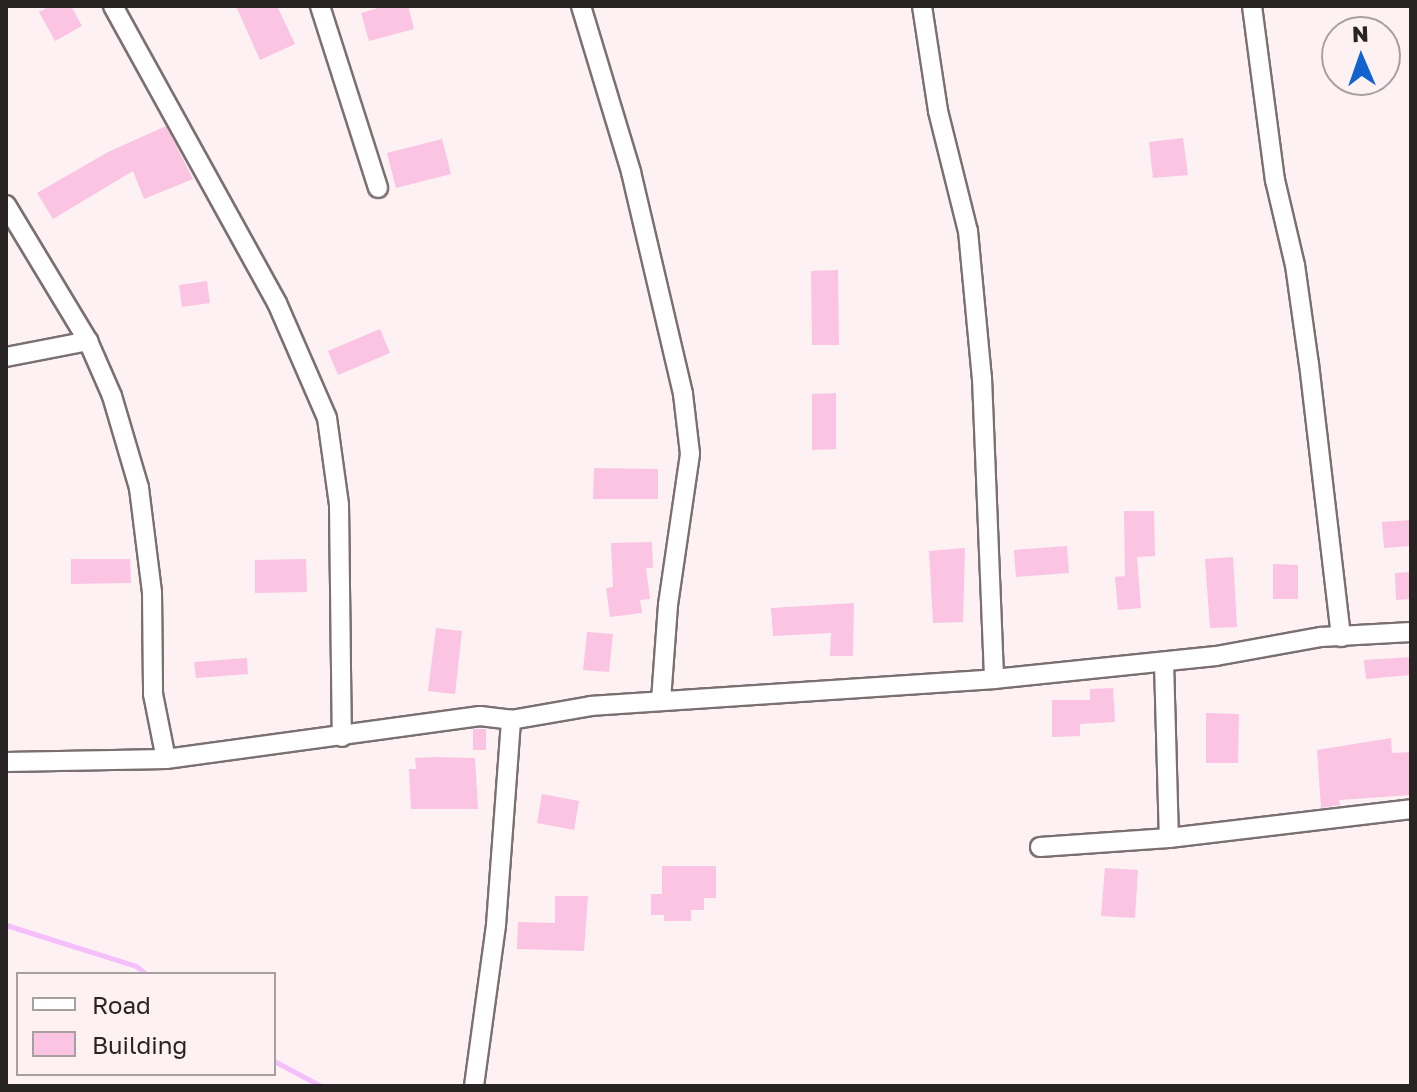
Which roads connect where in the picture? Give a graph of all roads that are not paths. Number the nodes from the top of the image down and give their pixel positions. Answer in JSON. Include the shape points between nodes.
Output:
{"nodes":[{"id":1,"x":113,"y":6,"type":"edge"},
{"id":2,"x":320,"y":6,"type":"edge"},
{"id":3,"x":581,"y":6,"type":"edge"},
{"id":4,"x":922,"y":6,"type":"edge"},
{"id":5,"x":1252,"y":6,"type":"edge"},
{"id":6,"x":378,"y":188,"type":"dead end"},
{"id":7,"x":6,"y":205,"type":"edge"},
{"id":8,"x":88,"y":341,"type":"junction"},
{"id":9,"x":6,"y":357,"type":"edge"},
{"id":10,"x":1411,"y":632,"type":"edge"},
{"id":11,"x":1341,"y":637,"type":"junction"},
{"id":12,"x":1164,"y":662,"type":"junction"},
{"id":13,"x":994,"y":679,"type":"junction"},
{"id":14,"x":661,"y":700,"type":"junction"},
{"id":15,"x":511,"y":720,"type":"junction"},
{"id":16,"x":342,"y":737,"type":"junction"},
{"id":17,"x":166,"y":759,"type":"junction"},
{"id":18,"x":6,"y":762,"type":"edge"},
{"id":19,"x":1411,"y":809,"type":"edge"},
{"id":20,"x":1169,"y":838,"type":"junction"},
{"id":21,"x":1040,"y":847,"type":"dead end"},
{"id":22,"x":474,"y":1086,"type":"edge"}],
"edges":[{"from":1,"to":16,"type":"street","via":[[277,303],[327,418],[339,505]]},
{"from":2,"to":6,"type":"street"},
{"from":3,"to":14,"type":"street","via":[[631,172],[683,394],[690,454],[668,605]]},
{"from":4,"to":13,"type":"street","via":[[938,111],[968,231],[982,378]]},
{"from":5,"to":11,"type":"street","via":[[1275,180],[1309,364]]},
{"from":7,"to":8,"type":"street"},
{"from":8,"to":9,"type":"street"},
{"from":8,"to":17,"type":"street","via":[[112,396],[139,488],[152,592],[153,694]]},
{"from":10,"to":11,"type":"street"},
{"from":11,"to":12,"type":"street"},
{"from":12,"to":13,"type":"street"},
{"from":12,"to":20,"type":"street"},
{"from":13,"to":14,"type":"street"},
{"from":14,"to":15,"type":"street"},
{"from":15,"to":16,"type":"street","via":[[480,716]]},
{"from":15,"to":22,"type":"street","via":[[496,925]]},
{"from":16,"to":17,"type":"street"},
{"from":17,"to":18,"type":"street"},
{"from":19,"to":20,"type":"street"},
{"from":20,"to":21,"type":"street"}]}
